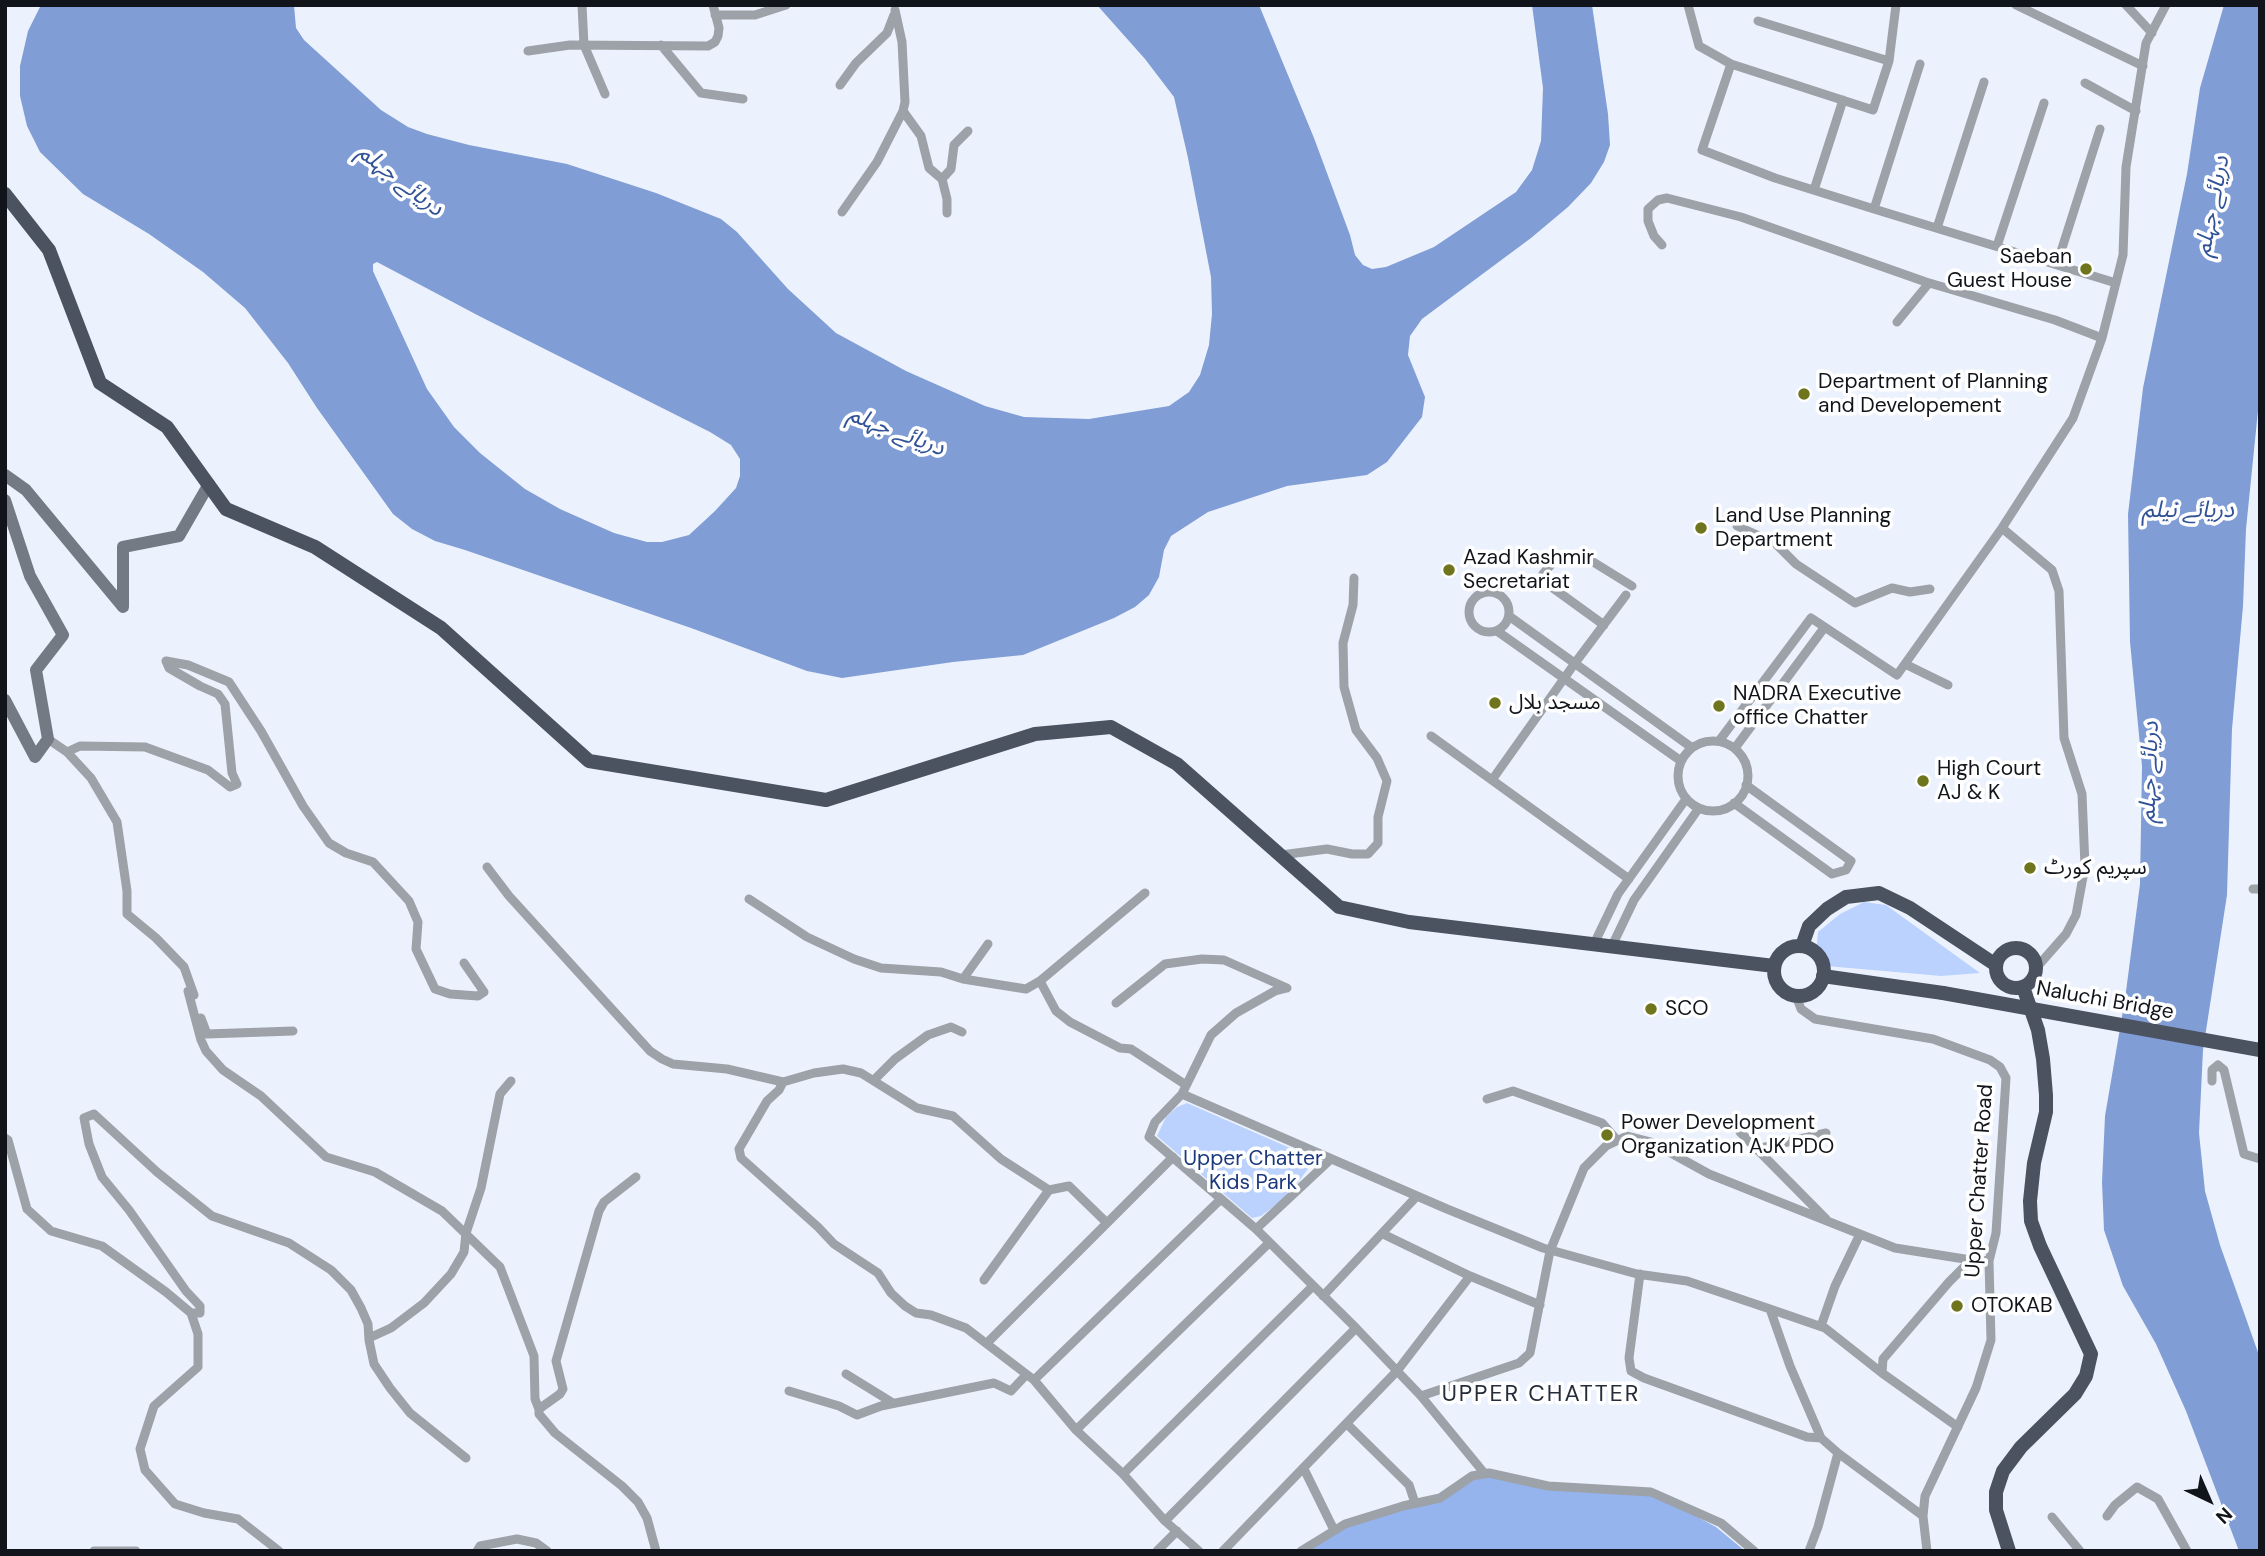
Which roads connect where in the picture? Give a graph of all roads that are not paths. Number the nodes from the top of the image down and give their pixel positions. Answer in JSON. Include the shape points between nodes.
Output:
{"nodes":[{"id":1,"x":582,"y":5,"type":"edge"},
{"id":2,"x":786,"y":5,"type":"edge"},
{"id":3,"x":1688,"y":5,"type":"edge"},
{"id":4,"x":1896,"y":5,"type":"edge"},
{"id":5,"x":2016,"y":5,"type":"edge"},
{"id":6,"x":2126,"y":5,"type":"edge"},
{"id":7,"x":2158,"y":5,"type":"edge"},
{"id":8,"x":2166,"y":5,"type":"edge"},
{"id":9,"x":895,"y":8,"type":"edge"},
{"id":10,"x":714,"y":10,"type":"edge"},
{"id":11,"x":2160,"y":17,"type":"junction"},
{"id":12,"x":1758,"y":21,"type":"dead end"},
{"id":13,"x":2152,"y":33,"type":"junction"},
{"id":14,"x":584,"y":45,"type":"junction"},
{"id":15,"x":661,"y":45,"type":"junction"},
{"id":16,"x":528,"y":51,"type":"dead end"},
{"id":17,"x":1889,"y":61,"type":"junction"},
{"id":18,"x":1731,"y":64,"type":"junction"},
{"id":19,"x":1920,"y":64,"type":"dead end"},
{"id":20,"x":2143,"y":66,"type":"junction"},
{"id":21,"x":1984,"y":82,"type":"dead end"},
{"id":22,"x":2085,"y":83,"type":"dead end"},
{"id":23,"x":840,"y":85,"type":"dead end"},
{"id":24,"x":605,"y":94,"type":"dead end"},
{"id":25,"x":743,"y":99,"type":"dead end"},
{"id":26,"x":1843,"y":100,"type":"junction"},
{"id":27,"x":2045,"y":103,"type":"dead end"},
{"id":28,"x":903,"y":111,"type":"junction"},
{"id":29,"x":2136,"y":111,"type":"junction"},
{"id":30,"x":2100,"y":129,"type":"dead end"},
{"id":31,"x":968,"y":131,"type":"dead end"},
{"id":32,"x":942,"y":179,"type":"junction"},
{"id":33,"x":1814,"y":190,"type":"junction"},
{"id":34,"x":5,"y":194,"type":"edge"},
{"id":35,"x":1874,"y":209,"type":"junction"},
{"id":36,"x":842,"y":212,"type":"dead end"},
{"id":37,"x":947,"y":213,"type":"dead end"},
{"id":38,"x":1937,"y":228,"type":"junction"},
{"id":39,"x":1662,"y":245,"type":"dead end"},
{"id":40,"x":1997,"y":246,"type":"junction"},
{"id":41,"x":2057,"y":264,"type":"junction"},
{"id":42,"x":1929,"y":283,"type":"junction"},
{"id":43,"x":2116,"y":283,"type":"junction"},
{"id":44,"x":1897,"y":322,"type":"dead end"},
{"id":45,"x":2102,"y":338,"type":"junction"},
{"id":46,"x":5,"y":475,"type":"edge"},
{"id":47,"x":209,"y":484,"type":"junction"},
{"id":48,"x":5,"y":500,"type":"edge"},
{"id":49,"x":1737,"y":526,"type":"dead end"},
{"id":50,"x":2002,"y":528,"type":"junction"},
{"id":51,"x":1354,"y":578,"type":"dead end"},
{"id":52,"x":1632,"y":586,"type":"dead end"},
{"id":53,"x":1930,"y":589,"type":"dead end"},
{"id":54,"x":1626,"y":595,"type":"dead end"},
{"id":55,"x":1509,"y":616,"type":"junction"},
{"id":56,"x":1604,"y":625,"type":"junction"},
{"id":57,"x":1824,"y":628,"type":"junction"},
{"id":58,"x":1497,"y":631,"type":"junction"},
{"id":59,"x":1575,"y":663,"type":"junction"},
{"id":60,"x":1905,"y":664,"type":"junction"},
{"id":61,"x":1564,"y":678,"type":"junction"},
{"id":62,"x":1948,"y":685,"type":"dead end"},
{"id":63,"x":5,"y":700,"type":"edge"},
{"id":64,"x":1431,"y":736,"type":"dead end"},
{"id":65,"x":48,"y":739,"type":"junction"},
{"id":66,"x":1719,"y":741,"type":"junction"},
{"id":67,"x":1691,"y":747,"type":"junction"},
{"id":68,"x":1735,"y":748,"type":"junction"},
{"id":69,"x":67,"y":752,"type":"junction"},
{"id":70,"x":1681,"y":761,"type":"junction"},
{"id":71,"x":1492,"y":780,"type":"junction"},
{"id":72,"x":1746,"y":785,"type":"junction"},
{"id":73,"x":1686,"y":799,"type":"junction"},
{"id":74,"x":1734,"y":803,"type":"junction"},
{"id":75,"x":1699,"y":808,"type":"junction"},
{"id":76,"x":1281,"y":855,"type":"junction"},
{"id":77,"x":487,"y":867,"type":"dead end"},
{"id":78,"x":1629,"y":879,"type":"junction"},
{"id":79,"x":1145,"y":893,"type":"dead end"},
{"id":80,"x":749,"y":899,"type":"dead end"},
{"id":81,"x":988,"y":944,"type":"dead end"},
{"id":82,"x":1593,"y":946,"type":"junction"},
{"id":83,"x":1802,"y":946,"type":"junction"},
{"id":84,"x":1611,"y":948,"type":"junction"},
{"id":85,"x":464,"y":963,"type":"dead end"},
{"id":86,"x":1996,"y":965,"type":"junction"},
{"id":87,"x":1774,"y":966,"type":"junction"},
{"id":88,"x":2037,"y":967,"type":"junction"},
{"id":89,"x":1823,"y":975,"type":"junction"},
{"id":90,"x":963,"y":979,"type":"junction"},
{"id":91,"x":1040,"y":981,"type":"junction"},
{"id":92,"x":2023,"y":987,"type":"junction"},
{"id":93,"x":192,"y":989,"type":"junction"},
{"id":94,"x":1796,"y":996,"type":"junction"},
{"id":95,"x":1116,"y":1003,"type":"dead end"},
{"id":96,"x":293,"y":1031,"type":"dead end"},
{"id":97,"x":962,"y":1032,"type":"dead end"},
{"id":98,"x":2260,"y":1050,"type":"edge"},
{"id":99,"x":874,"y":1080,"type":"junction"},
{"id":100,"x":511,"y":1081,"type":"dead end"},
{"id":101,"x":2212,"y":1081,"type":"dead end"},
{"id":102,"x":783,"y":1082,"type":"junction"},
{"id":103,"x":1184,"y":1090,"type":"junction"},
{"id":104,"x":1487,"y":1098,"type":"dead end"},
{"id":105,"x":1740,"y":1132,"type":"dead end"},
{"id":106,"x":1826,"y":1133,"type":"dead end"},
{"id":107,"x":5,"y":1138,"type":"edge"},
{"id":108,"x":1617,"y":1140,"type":"junction"},
{"id":109,"x":1757,"y":1149,"type":"junction"},
{"id":110,"x":1173,"y":1157,"type":"junction"},
{"id":111,"x":1331,"y":1159,"type":"junction"},
{"id":112,"x":2260,"y":1159,"type":"edge"},
{"id":113,"x":636,"y":1177,"type":"dead end"},
{"id":114,"x":1049,"y":1190,"type":"junction"},
{"id":115,"x":1417,"y":1196,"type":"junction"},
{"id":116,"x":1221,"y":1199,"type":"junction"},
{"id":117,"x":1107,"y":1223,"type":"junction"},
{"id":118,"x":1829,"y":1223,"type":"junction"},
{"id":119,"x":1256,"y":1229,"type":"junction"},
{"id":120,"x":466,"y":1233,"type":"junction"},
{"id":121,"x":1383,"y":1234,"type":"junction"},
{"id":122,"x":1860,"y":1234,"type":"junction"},
{"id":123,"x":1269,"y":1243,"type":"junction"},
{"id":124,"x":1550,"y":1251,"type":"junction"},
{"id":125,"x":1971,"y":1260,"type":"junction"},
{"id":126,"x":1989,"y":1261,"type":"junction"},
{"id":127,"x":1640,"y":1274,"type":"junction"},
{"id":128,"x":1470,"y":1276,"type":"junction"},
{"id":129,"x":984,"y":1280,"type":"dead end"},
{"id":130,"x":1314,"y":1286,"type":"junction"},
{"id":131,"x":1323,"y":1296,"type":"junction"},
{"id":132,"x":1540,"y":1305,"type":"junction"},
{"id":133,"x":1770,"y":1308,"type":"junction"},
{"id":134,"x":191,"y":1313,"type":"junction"},
{"id":135,"x":1821,"y":1326,"type":"junction"},
{"id":136,"x":1356,"y":1328,"type":"junction"},
{"id":137,"x":369,"y":1338,"type":"junction"},
{"id":138,"x":987,"y":1343,"type":"junction"},
{"id":139,"x":1397,"y":1371,"type":"junction"},
{"id":140,"x":1882,"y":1373,"type":"junction"},
{"id":141,"x":846,"y":1374,"type":"dead end"},
{"id":142,"x":1030,"y":1378,"type":"junction"},
{"id":143,"x":789,"y":1391,"type":"dead end"},
{"id":144,"x":1421,"y":1396,"type":"junction"},
{"id":145,"x":893,"y":1404,"type":"junction"},
{"id":146,"x":539,"y":1409,"type":"junction"},
{"id":147,"x":1347,"y":1424,"type":"junction"},
{"id":148,"x":1958,"y":1427,"type":"junction"},
{"id":149,"x":1076,"y":1430,"type":"junction"},
{"id":150,"x":1821,"y":1438,"type":"junction"},
{"id":151,"x":1838,"y":1453,"type":"junction"},
{"id":152,"x":466,"y":1458,"type":"dead end"},
{"id":153,"x":1304,"y":1469,"type":"junction"},
{"id":154,"x":1124,"y":1474,"type":"junction"},
{"id":155,"x":1485,"y":1474,"type":"junction"},
{"id":156,"x":1415,"y":1503,"type":"junction"},
{"id":157,"x":1923,"y":1516,"type":"junction"},
{"id":158,"x":2107,"y":1516,"type":"dead end"},
{"id":159,"x":2052,"y":1517,"type":"dead end"},
{"id":160,"x":1165,"y":1521,"type":"junction"},
{"id":161,"x":1334,"y":1530,"type":"junction"},
{"id":162,"x":1177,"y":1531,"type":"junction"},
{"id":163,"x":94,"y":1551,"type":"edge"},
{"id":164,"x":136,"y":1551,"type":"edge"},
{"id":165,"x":279,"y":1551,"type":"edge"},
{"id":166,"x":477,"y":1551,"type":"edge"},
{"id":167,"x":547,"y":1551,"type":"edge"},
{"id":168,"x":656,"y":1551,"type":"edge"},
{"id":169,"x":1157,"y":1551,"type":"edge"},
{"id":170,"x":1199,"y":1551,"type":"edge"},
{"id":171,"x":1223,"y":1551,"type":"edge"},
{"id":172,"x":1301,"y":1551,"type":"edge"},
{"id":173,"x":1754,"y":1551,"type":"edge"},
{"id":174,"x":1809,"y":1551,"type":"edge"},
{"id":175,"x":1927,"y":1551,"type":"edge"},
{"id":176,"x":2009,"y":1551,"type":"edge"},
{"id":177,"x":2080,"y":1551,"type":"edge"},
{"id":178,"x":2187,"y":1551,"type":"edge"}],
"edges":[{"from":1,"to":14,"type":"street"},
{"from":2,"to":10,"type":"street","via":[[755,15]]},
{"from":3,"to":18,"type":"street","via":[[1699,46]]},
{"from":4,"to":17,"type":"street"},
{"from":5,"to":20,"type":"street"},
{"from":6,"to":13,"type":"street"},
{"from":7,"to":11,"type":"street"},
{"from":8,"to":11,"type":"street"},
{"from":9,"to":23,"type":"street","via":[[887,33]]},
{"from":9,"to":28,"type":"street","via":[[902,42]]},
{"from":10,"to":15,"type":"street","via":[[719,28],[715,43]]},
{"from":11,"to":13,"type":"street"},
{"from":12,"to":17,"type":"street"},
{"from":13,"to":20,"type":"street"},
{"from":14,"to":15,"type":"street"},
{"from":14,"to":16,"type":"street"},
{"from":14,"to":24,"type":"street"},
{"from":15,"to":25,"type":"street","via":[[701,93]]},
{"from":17,"to":26,"type":"street","via":[[1873,110]]},
{"from":18,"to":26,"type":"street"},
{"from":18,"to":33,"type":"street","via":[[1702,150]]},
{"from":19,"to":35,"type":"street"},
{"from":20,"to":29,"type":"street"},
{"from":21,"to":38,"type":"street"},
{"from":22,"to":29,"type":"street"},
{"from":26,"to":33,"type":"street"},
{"from":27,"to":40,"type":"street"},
{"from":28,"to":32,"type":"street","via":[[921,136],[929,168]]},
{"from":28,"to":36,"type":"street","via":[[877,162]]},
{"from":29,"to":43,"type":"street","via":[[2126,167],[2123,255]]},
{"from":30,"to":41,"type":"street"},
{"from":31,"to":32,"type":"street","via":[[954,145],[951,169]]},
{"from":32,"to":37,"type":"street"},
{"from":33,"to":35,"type":"street"},
{"from":34,"to":47,"type":"highway","via":[[49,250],[100,383],[167,427]]},
{"from":35,"to":38,"type":"street"},
{"from":38,"to":40,"type":"street"},
{"from":39,"to":42,"type":"street","via":[[1648,222],[1648,209],[1667,198],[1741,217]]},
{"from":40,"to":41,"type":"street"},
{"from":41,"to":43,"type":"street"},
{"from":42,"to":44,"type":"street"},
{"from":42,"to":45,"type":"street"},
{"from":43,"to":45,"type":"street"},
{"from":45,"to":50,"type":"street","via":[[2073,418]]},
{"from":46,"to":47,"type":"main road","via":[[26,490],[122,607],[123,547],[179,536]]},
{"from":47,"to":76,"type":"highway","via":[[226,509],[315,547],[441,628],[589,761],[826,800],[1034,734],[1111,727],[1177,764]]},
{"from":48,"to":65,"type":"main road","via":[[30,576],[63,635],[36,670]]},
{"from":49,"to":53,"type":"street","via":[[1775,543],[1804,570],[1855,603],[1892,588],[1910,592]]},
{"from":50,"to":60,"type":"street"},
{"from":50,"to":88,"type":"street","via":[[2052,570],[2059,591],[2064,738],[2082,794],[2085,866],[2076,915]]},
{"from":51,"to":76,"type":"street","via":[[1353,605],[1343,643],[1344,687],[1356,730],[1387,781],[1378,817],[1378,843],[1368,854],[1326,849]]},
{"from":52,"to":56,"type":"street","via":[[1590,561],[1569,558],[1554,561],[1543,574],[1546,583]]},
{"from":54,"to":56,"type":"street"},
{"from":55,"to":58,"type":"street"},
{"from":55,"to":58,"type":"street","via":[[1507,602],[1496,594],[1483,594],[1472,602],[1469,614],[1474,625],[1485,632]]},
{"from":55,"to":59,"type":"street"},
{"from":56,"to":59,"type":"street"},
{"from":57,"to":60,"type":"street","via":[[1897,675]]},
{"from":57,"to":66,"type":"street","via":[[1811,618]]},
{"from":57,"to":68,"type":"street"},
{"from":58,"to":61,"type":"street"},
{"from":59,"to":61,"type":"street"},
{"from":59,"to":67,"type":"street"},
{"from":60,"to":62,"type":"street"},
{"from":61,"to":70,"type":"street"},
{"from":61,"to":71,"type":"street"},
{"from":63,"to":65,"type":"main road","via":[[35,757]]},
{"from":64,"to":71,"type":"street"},
{"from":65,"to":69,"type":"street"},
{"from":66,"to":67,"type":"street"},
{"from":66,"to":68,"type":"street"},
{"from":67,"to":70,"type":"street"},
{"from":68,"to":72,"type":"street","via":[[1747,768]]},
{"from":69,"to":85,"type":"street","via":[[80,746],[145,747],[208,770],[230,787],[237,784],[225,704],[218,694],[169,668],[166,661],[229,682],[329,843],[373,862],[409,901],[418,922],[415,949],[435,989],[478,996],[484,992]]},
{"from":69,"to":93,"type":"street","via":[[91,778],[117,822],[127,914],[179,961]]},
{"from":70,"to":73,"type":"street","via":[[1677,778]]},
{"from":71,"to":78,"type":"street"},
{"from":72,"to":74,"type":"street"},
{"from":72,"to":74,"type":"street","via":[[1851,861],[1846,870],[1832,874]]},
{"from":73,"to":75,"type":"street"},
{"from":73,"to":78,"type":"street"},
{"from":74,"to":75,"type":"street","via":[[1717,811]]},
{"from":75,"to":84,"type":"street","via":[[1634,900]]},
{"from":76,"to":82,"type":"highway","via":[[1339,907],[1409,922]]},
{"from":77,"to":102,"type":"street","via":[[650,1051],[673,1064],[727,1069]]},
{"from":78,"to":82,"type":"street"},
{"from":79,"to":91,"type":"street"},
{"from":80,"to":90,"type":"street","via":[[807,937],[854,959],[881,968],[942,972]]},
{"from":81,"to":90,"type":"street"},
{"from":82,"to":84,"type":"highway"},
{"from":83,"to":86,"type":"highway","via":[[1809,926],[1827,909],[1846,897],[1880,894],[1910,908]]},
{"from":83,"to":87,"type":"highway","via":[[1789,947]]},
{"from":83,"to":89,"type":"highway","via":[[1819,955]]},
{"from":84,"to":87,"type":"highway"},
{"from":86,"to":88,"type":"highway","via":[[2003,953],[2015,947],[2033,955]]},
{"from":86,"to":92,"type":"highway","via":[[2003,984]]},
{"from":87,"to":94,"type":"highway","via":[[1776,982]]},
{"from":88,"to":92,"type":"highway","via":[[2033,979]]},
{"from":89,"to":94,"type":"highway","via":[[1812,992]]},
{"from":89,"to":98,"type":"highway","name":"Naluchi Bridge","bridge":true},
{"from":90,"to":91,"type":"street","via":[[1026,989]]},
{"from":91,"to":103,"type":"street","via":[[1056,1011],[1120,1048],[1131,1049]]},
{"from":92,"to":176,"type":"highway","via":[[2038,1030],[2046,1095],[2031,1221],[2091,1354],[2086,1376],[2075,1394],[2003,1471],[1996,1510]]},
{"from":93,"to":96,"type":"street","via":[[207,1034]]},
{"from":93,"to":120,"type":"street","via":[[188,991],[201,1040],[223,1070],[261,1096],[326,1157],[375,1172],[436,1206]]},
{"from":94,"to":126,"type":"street","name":"Upper Chatter Road","via":[[1801,1009],[1815,1019],[1933,1039],[2000,1067],[2006,1093],[1996,1233]]},
{"from":95,"to":103,"type":"street","via":[[1165,964],[1202,959],[1224,960],[1287,988],[1236,1013],[1211,1035]]},
{"from":97,"to":99,"type":"street","via":[[951,1027],[928,1035]]},
{"from":99,"to":102,"type":"street","via":[[843,1069]]},
{"from":99,"to":114,"type":"street","via":[[916,1108],[953,1116],[1001,1159]]},
{"from":100,"to":120,"type":"street","via":[[500,1094],[481,1188]]},
{"from":101,"to":112,"type":"street","via":[[2212,1070],[2218,1065],[2224,1070],[2244,1154]]},
{"from":102,"to":138,"type":"street","via":[[739,1149],[741,1158],[834,1244],[878,1273],[905,1306],[966,1328]]},
{"from":103,"to":110,"type":"street","via":[[1155,1122],[1149,1137]]},
{"from":103,"to":111,"type":"street"},
{"from":104,"to":108,"type":"street","via":[[1513,1091],[1602,1123]]},
{"from":105,"to":109,"type":"street"},
{"from":106,"to":109,"type":"street"},
{"from":107,"to":134,"type":"street","via":[[27,1209],[51,1231],[102,1246]]},
{"from":108,"to":118,"type":"street","via":[[1627,1136],[1651,1142],[1709,1174]]},
{"from":108,"to":124,"type":"street","via":[[1584,1168]]},
{"from":109,"to":118,"type":"street"},
{"from":110,"to":116,"type":"street"},
{"from":110,"to":117,"type":"street"},
{"from":111,"to":115,"type":"street"},
{"from":111,"to":119,"type":"street"},
{"from":113,"to":146,"type":"street","via":[[599,1211],[556,1361],[563,1389]]},
{"from":114,"to":117,"type":"street","via":[[1069,1186]]},
{"from":114,"to":129,"type":"street"},
{"from":115,"to":121,"type":"street"},
{"from":115,"to":124,"type":"street"},
{"from":116,"to":119,"type":"street"},
{"from":116,"to":142,"type":"street"},
{"from":117,"to":138,"type":"street"},
{"from":118,"to":122,"type":"street"},
{"from":119,"to":123,"type":"street"},
{"from":120,"to":137,"type":"street","via":[[464,1252],[433,1294],[391,1328]]},
{"from":120,"to":146,"type":"street","via":[[500,1267],[534,1356]]},
{"from":121,"to":128,"type":"street"},
{"from":121,"to":131,"type":"street"},
{"from":122,"to":125,"type":"street","via":[[1895,1248]]},
{"from":122,"to":135,"type":"street"},
{"from":123,"to":130,"type":"street"},
{"from":123,"to":149,"type":"street"},
{"from":124,"to":127,"type":"street"},
{"from":124,"to":132,"type":"street"},
{"from":125,"to":126,"type":"street"},
{"from":125,"to":140,"type":"street","via":[[1883,1359]]},
{"from":126,"to":148,"type":"street","name":"Upper Chatter Road","via":[[1991,1340]]},
{"from":127,"to":133,"type":"street","via":[[1687,1281]]},
{"from":127,"to":150,"type":"street","via":[[1631,1371],[1807,1437]]},
{"from":128,"to":132,"type":"street"},
{"from":128,"to":139,"type":"street"},
{"from":130,"to":131,"type":"street"},
{"from":130,"to":154,"type":"street"},
{"from":131,"to":136,"type":"street"},
{"from":132,"to":144,"type":"street","via":[[1530,1353],[1519,1363]]},
{"from":133,"to":135,"type":"street"},
{"from":133,"to":150,"type":"street"},
{"from":134,"to":137,"type":"street","via":[[200,1313],[200,1306],[102,1177],[84,1118],[94,1114],[212,1216],[289,1243],[331,1270],[351,1290],[368,1324]]},
{"from":134,"to":165,"type":"street","via":[[198,1334],[198,1367],[153,1406],[140,1449],[145,1470],[175,1504],[238,1519]]},
{"from":135,"to":140,"type":"street"},
{"from":136,"to":139,"type":"street"},
{"from":136,"to":160,"type":"street"},
{"from":137,"to":152,"type":"street","via":[[374,1364],[397,1397]]},
{"from":138,"to":142,"type":"street"},
{"from":139,"to":144,"type":"street"},
{"from":139,"to":147,"type":"street"},
{"from":140,"to":148,"type":"street"},
{"from":141,"to":145,"type":"street"},
{"from":142,"to":145,"type":"street","via":[[1012,1391],[994,1383]]},
{"from":142,"to":149,"type":"street"},
{"from":143,"to":145,"type":"street","via":[[858,1415]]},
{"from":144,"to":155,"type":"street"},
{"from":146,"to":168,"type":"street","via":[[555,1433],[638,1502]]},
{"from":147,"to":153,"type":"street"},
{"from":147,"to":156,"type":"street","via":[[1409,1485]]},
{"from":148,"to":157,"type":"street","name":"Upper Chatter Road","via":[[1925,1496]]},
{"from":149,"to":154,"type":"street"},
{"from":150,"to":151,"type":"street"},
{"from":151,"to":157,"type":"street"},
{"from":151,"to":174,"type":"street"},
{"from":153,"to":161,"type":"street"},
{"from":153,"to":171,"type":"street"},
{"from":154,"to":160,"type":"street"},
{"from":155,"to":156,"type":"street","via":[[1472,1476],[1440,1498]]},
{"from":155,"to":173,"type":"street","via":[[1548,1486],[1651,1492],[1721,1523]]},
{"from":156,"to":161,"type":"street"},
{"from":157,"to":175,"type":"street","name":"Upper Chatter Road"},
{"from":158,"to":178,"type":"street","via":[[2137,1486],[2158,1499]]},
{"from":159,"to":177,"type":"street"},
{"from":160,"to":162,"type":"street"},
{"from":161,"to":172,"type":"street"},
{"from":162,"to":169,"type":"street"},
{"from":162,"to":170,"type":"street"},
{"from":163,"to":164,"type":"street"},
{"from":166,"to":167,"type":"street","via":[[480,1546],[517,1539]]}]}
